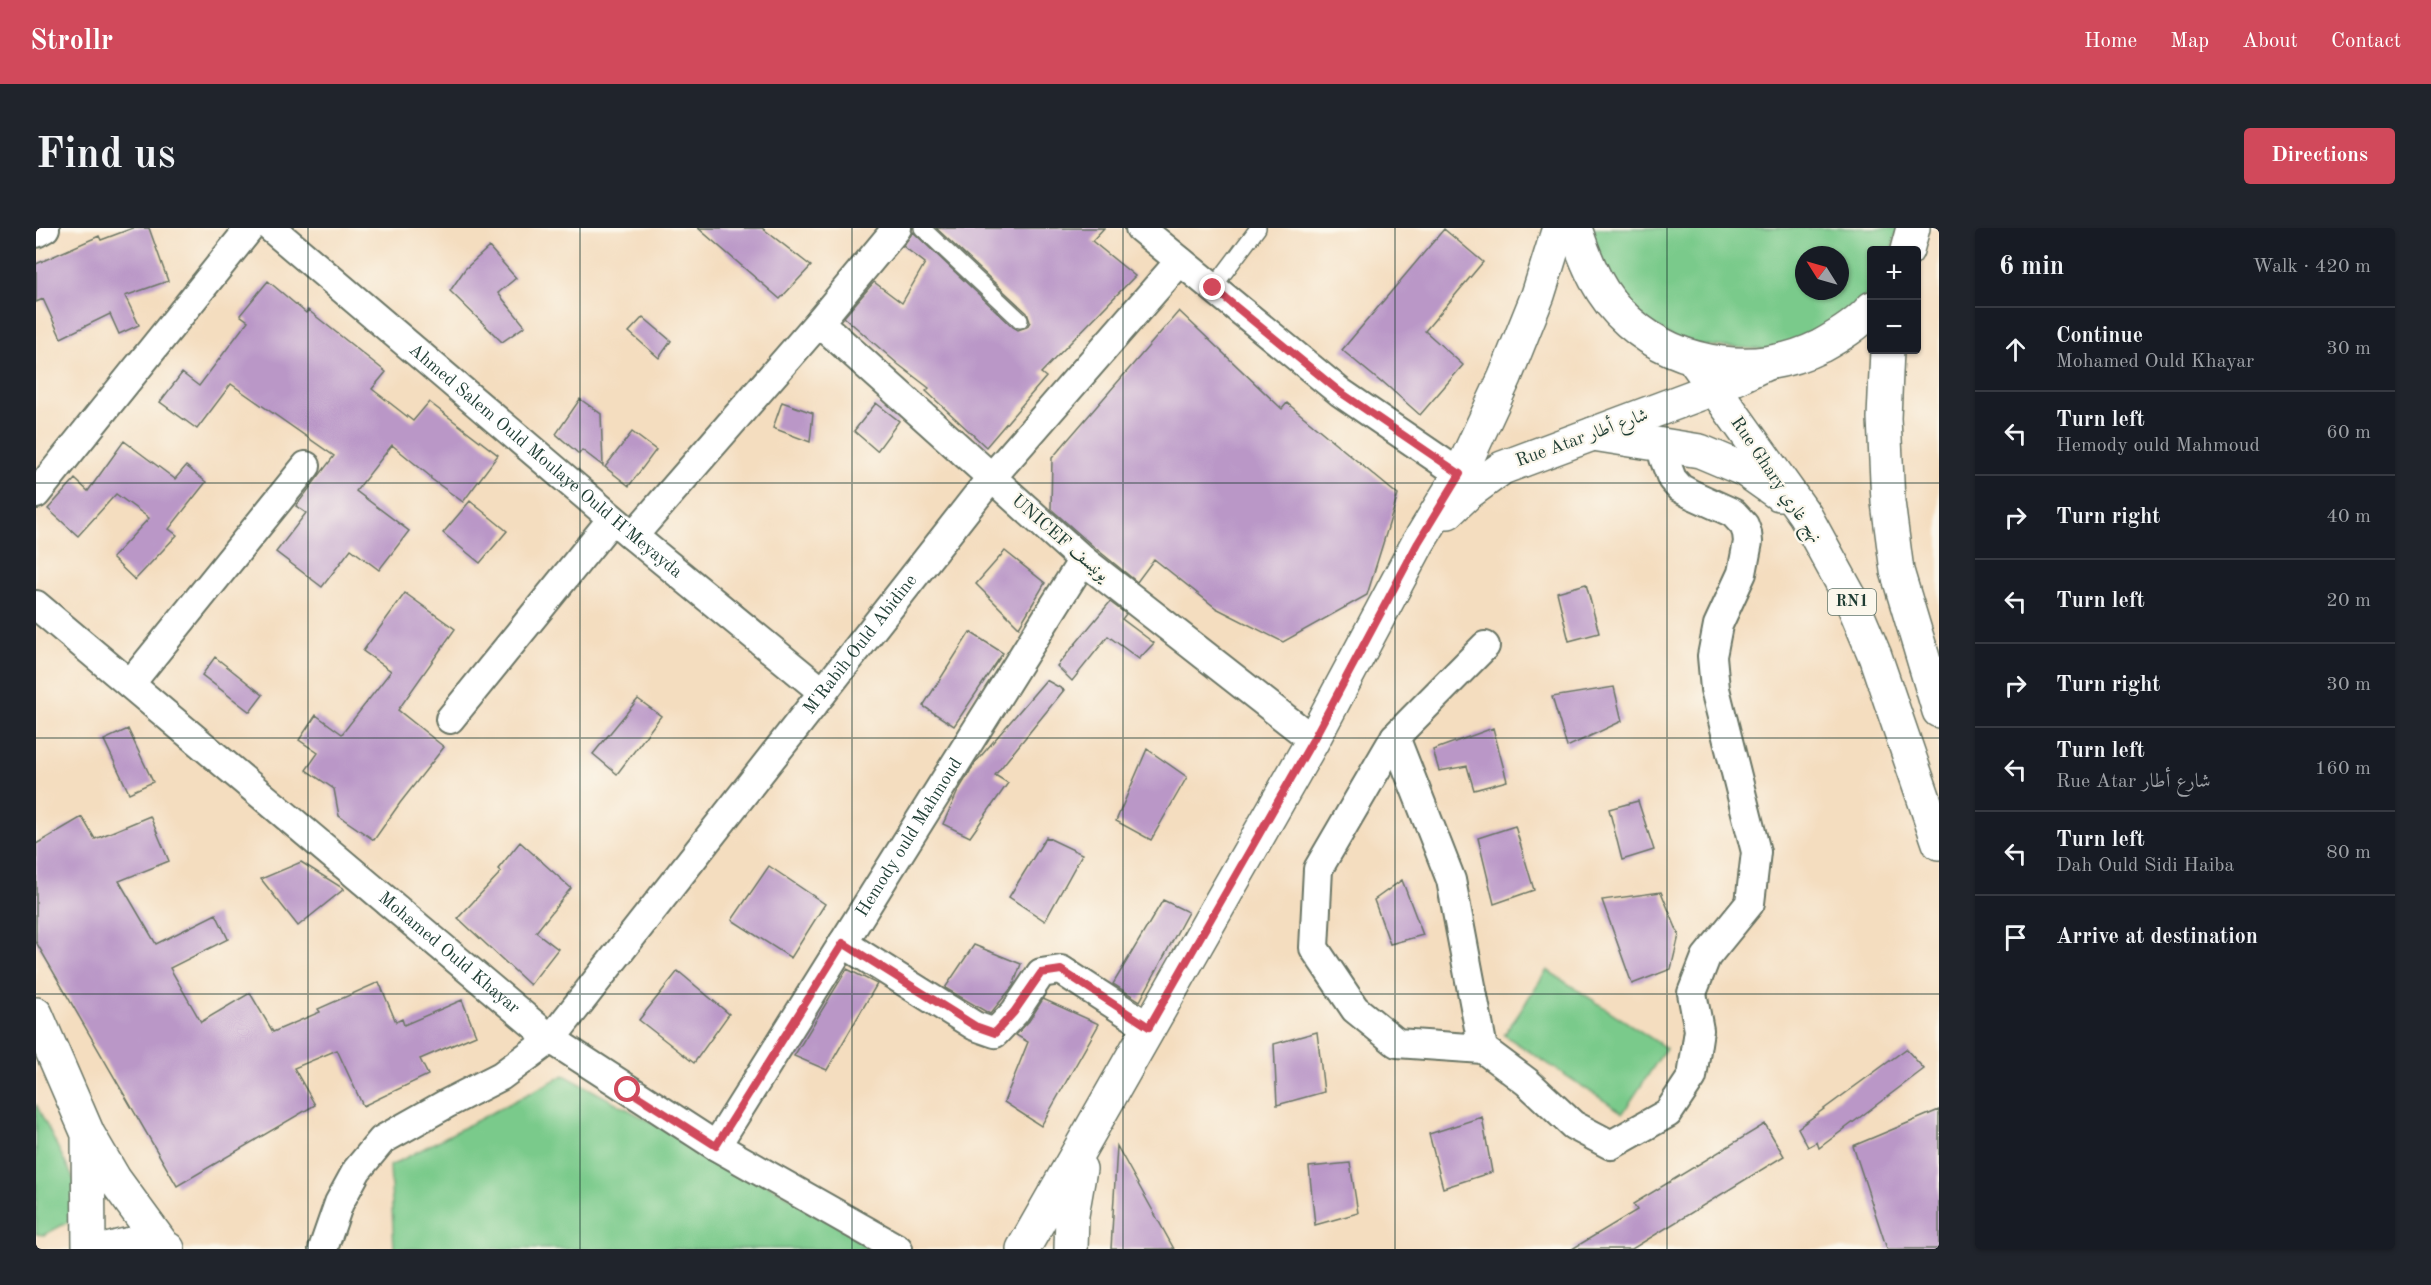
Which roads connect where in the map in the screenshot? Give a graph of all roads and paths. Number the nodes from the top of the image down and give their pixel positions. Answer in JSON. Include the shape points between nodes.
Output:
{"nodes":[{"id":1,"x":45,"y":228,"type":"edge"},
{"id":2,"x":250,"y":228,"type":"edge"},
{"id":3,"x":271,"y":228,"type":"edge"},
{"id":4,"x":897,"y":228,"type":"edge"},
{"id":5,"x":922,"y":228,"type":"edge"},
{"id":6,"x":1140,"y":228,"type":"edge"},
{"id":7,"x":1258,"y":228,"type":"edge"},
{"id":8,"x":1559,"y":228,"type":"edge"},
{"id":9,"x":1575,"y":228,"type":"edge"},
{"id":10,"x":1913,"y":228,"type":"edge"},
{"id":11,"x":36,"y":233,"type":"edge"},
{"id":12,"x":1908,"y":246,"type":"edge"},
{"id":13,"x":1180,"y":261,"type":"junction"},
{"id":14,"x":1213,"y":288,"type":"junction"},
{"id":15,"x":1867,"y":312,"type":"edge"},
{"id":16,"x":1020,"y":320,"type":"dead end"},
{"id":17,"x":819,"y":322,"type":"junction"},
{"id":18,"x":1887,"y":354,"type":"edge"},
{"id":19,"x":1692,"y":357,"type":"junction"},
{"id":20,"x":1765,"y":364,"type":"junction"},
{"id":21,"x":1713,"y":389,"type":"junction"},
{"id":22,"x":1593,"y":434,"type":"junction"},
{"id":23,"x":1664,"y":444,"type":"junction"},
{"id":24,"x":306,"y":466,"type":"dead end"},
{"id":25,"x":1460,"y":474,"type":"junction"},
{"id":26,"x":991,"y":478,"type":"junction"},
{"id":27,"x":36,"y":494,"type":"edge"},
{"id":28,"x":1805,"y":515,"type":"junction"},
{"id":29,"x":622,"y":527,"type":"junction"},
{"id":30,"x":1418,"y":543,"type":"junction"},
{"id":31,"x":1083,"y":560,"type":"junction"},
{"id":32,"x":36,"y":605,"type":"edge"},
{"id":33,"x":1485,"y":646,"type":"dead end"},
{"id":34,"x":130,"y":684,"type":"junction"},
{"id":35,"x":823,"y":692,"type":"junction"},
{"id":36,"x":1939,"y":711,"type":"edge"},
{"id":37,"x":450,"y":719,"type":"dead end"},
{"id":38,"x":1395,"y":737,"type":"junction"},
{"id":39,"x":1313,"y":740,"type":"junction"},
{"id":40,"x":1939,"y":843,"type":"edge"},
{"id":41,"x":843,"y":943,"type":"junction"},
{"id":42,"x":1149,"y":1027,"type":"junction"},
{"id":43,"x":39,"y":1028,"type":"edge"},
{"id":44,"x":551,"y":1039,"type":"junction"},
{"id":45,"x":1483,"y":1049,"type":"junction"},
{"id":46,"x":88,"y":1134,"type":"junction"},
{"id":47,"x":1086,"y":1140,"type":"junction"},
{"id":48,"x":716,"y":1146,"type":"junction"},
{"id":49,"x":166,"y":1248,"type":"edge"},
{"id":50,"x":89,"y":1249,"type":"edge"},
{"id":51,"x":111,"y":1249,"type":"edge"},
{"id":52,"x":323,"y":1249,"type":"edge"},
{"id":53,"x":898,"y":1249,"type":"edge"},
{"id":54,"x":1023,"y":1249,"type":"edge"},
{"id":55,"x":1071,"y":1249,"type":"edge"}],
"edges":[{"from":1,"to":11,"type":"street"},
{"from":2,"to":27,"type":"street"},
{"from":3,"to":29,"type":"street","name":"Ahmed Salem Ould Moulaye Ould H'Meyayda"},
{"from":4,"to":17,"type":"street"},
{"from":5,"to":16,"type":"lane"},
{"from":6,"to":13,"type":"street"},
{"from":7,"to":14,"type":"lane"},
{"from":8,"to":25,"type":"main road","name":"Rue Atar شارع أطار","via":[[1538,295]]},
{"from":9,"to":19,"type":"main road","via":[[1586,262],[1604,294],[1629,322],[1659,343]]},
{"from":10,"to":12,"type":"main road"},
{"from":13,"to":14,"type":"street"},
{"from":13,"to":26,"type":"street","name":"M'Rabih Ould Abidine"},
{"from":14,"to":25,"type":"street","via":[[1340,392]]},
{"from":15,"to":20,"type":"main road","via":[[1837,337],[1803,355]]},
{"from":17,"to":26,"type":"street","name":"UNICEF يونيسف"},
{"from":17,"to":29,"type":"street"},
{"from":18,"to":36,"type":"main road","number":"RN1","via":[[1884,429],[1897,571]]},
{"from":19,"to":20,"type":"main road","via":[[1728,364]]},
{"from":19,"to":21,"type":"main road","name":"Rue Ghary نهج غاري","number":"RN1"},
{"from":20,"to":21,"type":"main road","name":"Rue Atar شارع أطار"},
{"from":21,"to":22,"type":"main road","name":"Rue Atar شارع أطار"},
{"from":21,"to":28,"type":"main road","name":"Rue Ghary نهج غاري","number":"RN1"},
{"from":22,"to":23,"type":"main road"},
{"from":22,"to":30,"type":"main road","name":"Rue Atar شارع أطار","via":[[1502,468],[1468,493]]},
{"from":23,"to":28,"type":"main road","via":[[1700,451],[1744,470]]},
{"from":23,"to":45,"type":"street","via":[[1664,458],[1672,479],[1686,491],[1733,513],[1747,533],[1742,573],[1718,625],[1712,656],[1715,689],[1756,852],[1750,903],[1706,957],[1692,993],[1699,1030],[1692,1077],[1668,1113],[1611,1145],[1574,1125]]},
{"from":24,"to":34,"type":"street"},
{"from":25,"to":30,"type":"main road","name":"Rue Atar شارع أطار"},
{"from":26,"to":31,"type":"street","name":"UNICEF يونيسف"},
{"from":26,"to":35,"type":"street","name":"M'Rabih Ould Abidine"},
{"from":28,"to":40,"type":"main road","name":"Rue Ghary نهج غاري","number":"RN1","via":[[1851,599],[1875,656]]},
{"from":29,"to":35,"type":"street","name":"Ahmed Salem Ould Moulaye Ould H'Meyayda"},
{"from":29,"to":37,"type":"street"},
{"from":30,"to":39,"type":"main road","name":"Rue Atar شارع أطار"},
{"from":31,"to":39,"type":"street","name":"UNICEF يونيسف"},
{"from":31,"to":41,"type":"street","name":"Hemody ould Mahmoud"},
{"from":32,"to":34,"type":"street","name":"Mohamed Ould Khayar"},
{"from":33,"to":38,"type":"street"},
{"from":34,"to":44,"type":"street","name":"Mohamed Ould Khayar"},
{"from":35,"to":44,"type":"street","name":"M'Rabih Ould Abidine"},
{"from":38,"to":45,"type":"street","via":[[1451,880]]},
{"from":38,"to":45,"type":"street","via":[[1318,869],[1314,948],[1355,1009],[1397,1043]]},
{"from":39,"to":42,"type":"main road","name":"Rue Atar شارع أطار"},
{"from":41,"to":42,"type":"street","via":[[975,1026],[995,1033],[1041,973],[1061,970]]},
{"from":41,"to":48,"type":"street","name":"Hemody ould Mahmoud"},
{"from":42,"to":47,"type":"main road","name":"Rue Atar شارع أطار"},
{"from":43,"to":46,"type":"main road"},
{"from":44,"to":48,"type":"street","name":"Mohamed Ould Khayar"},
{"from":44,"to":52,"type":"street","name":"M'Rabih Ould Abidine","via":[[501,1076],[382,1140],[343,1194]]},
{"from":46,"to":49,"type":"main road","via":[[115,1180]]},
{"from":46,"to":50,"type":"main road"},
{"from":47,"to":54,"type":"main road","name":"Rue Atar شارع أطار"},
{"from":47,"to":55,"type":"main road","name":"Rue Atar شارع أطار","via":[[1072,1215]]},
{"from":48,"to":53,"type":"street","name":"Mohamed Ould Khayar"},
{"from":49,"to":51,"type":"main road","via":[[145,1243]]}]}
